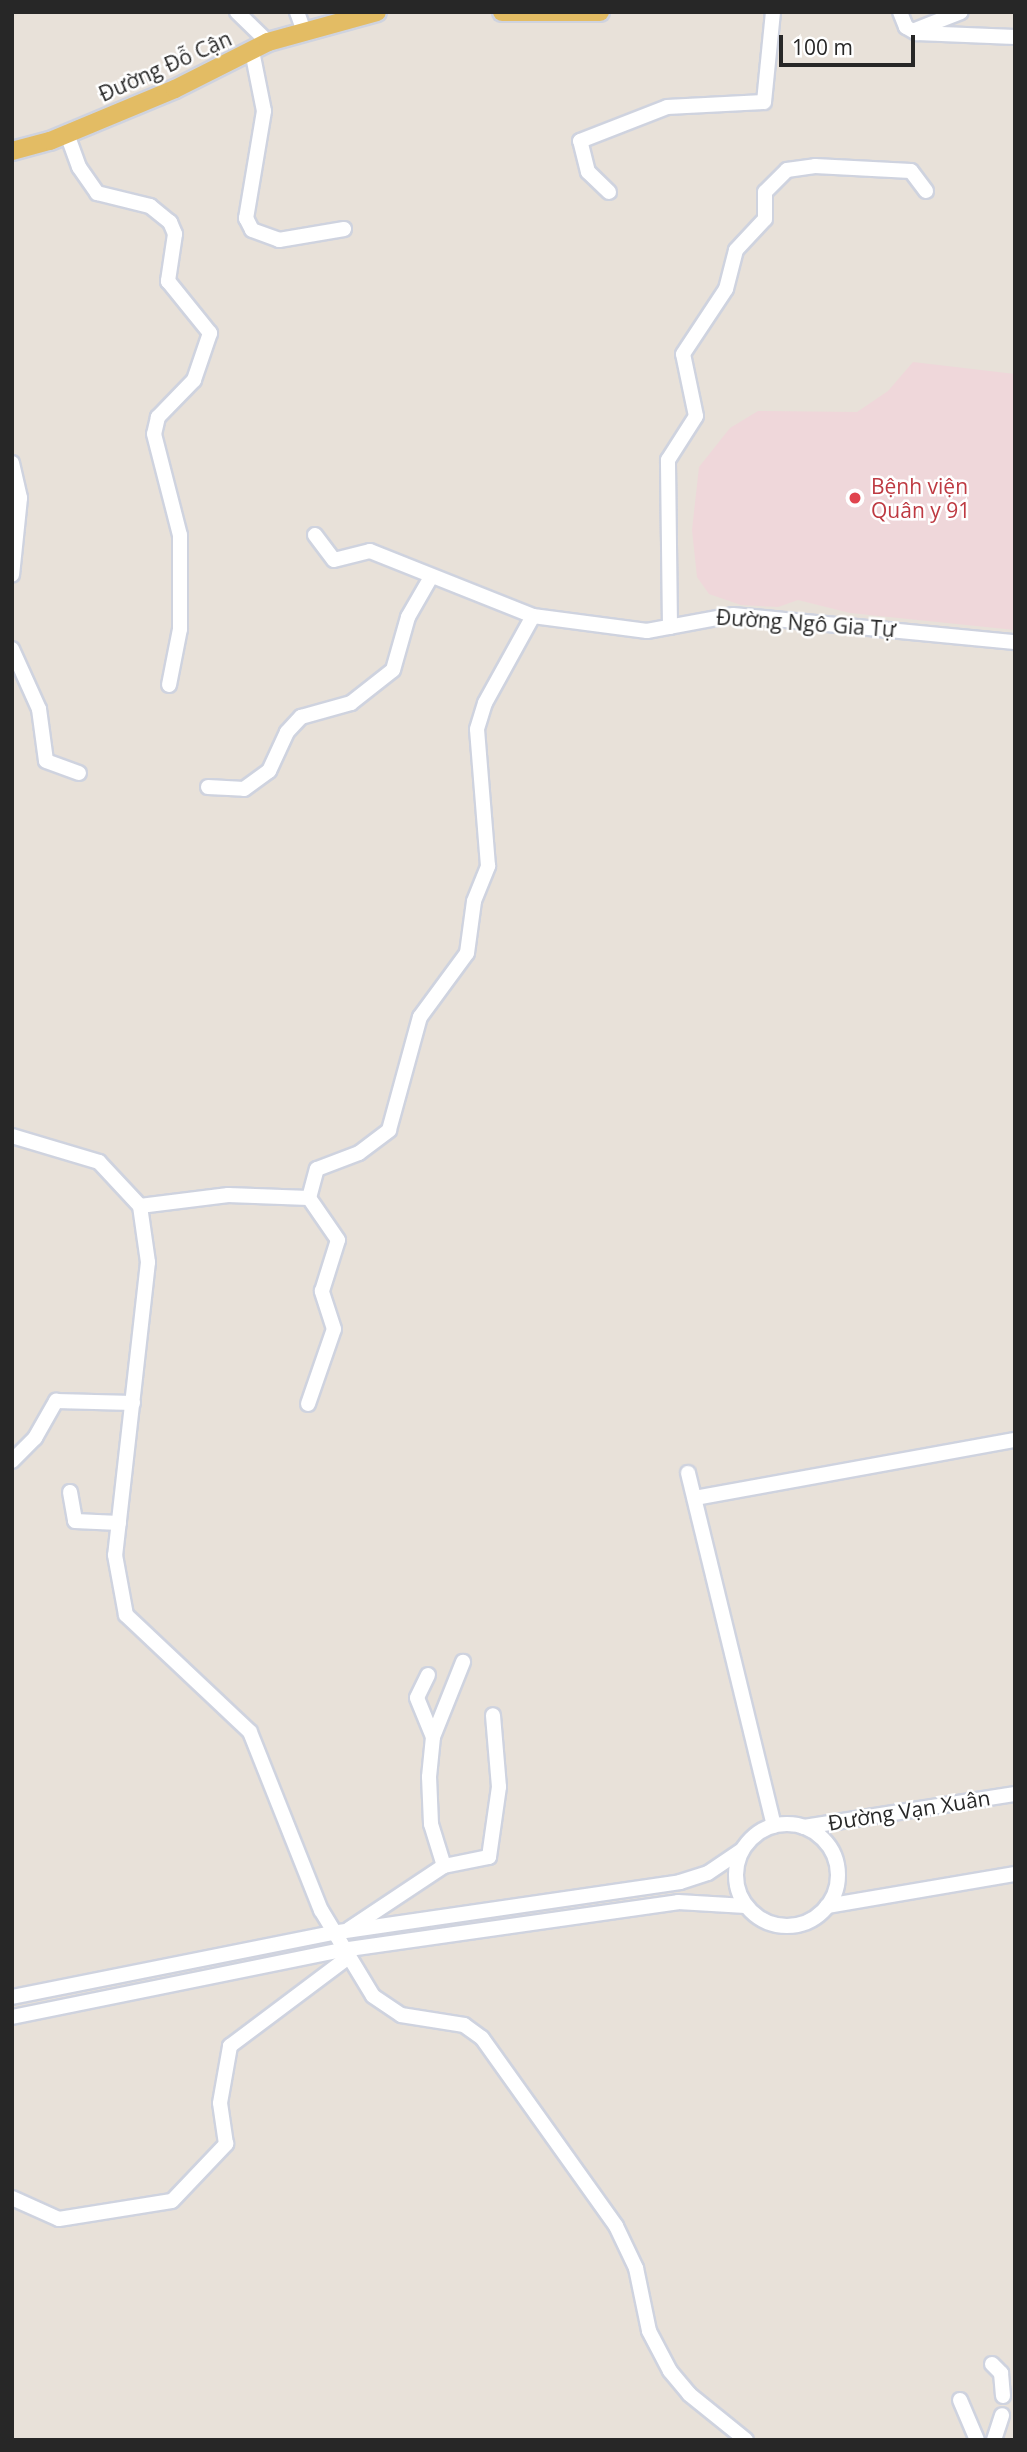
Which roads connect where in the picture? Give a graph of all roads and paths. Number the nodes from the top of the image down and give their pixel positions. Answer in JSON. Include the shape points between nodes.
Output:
{"nodes":[{"id":1,"x":237,"y":12,"type":"edge"},
{"id":2,"x":297,"y":12,"type":"edge"},
{"id":3,"x":377,"y":12,"type":"edge"},
{"id":4,"x":502,"y":12,"type":"edge"},
{"id":5,"x":600,"y":12,"type":"edge"},
{"id":6,"x":773,"y":12,"type":"edge"},
{"id":7,"x":900,"y":12,"type":"edge"},
{"id":8,"x":963,"y":12,"type":"edge"},
{"id":9,"x":304,"y":31,"type":"junction"},
{"id":10,"x":910,"y":32,"type":"junction"},
{"id":11,"x":968,"y":34,"type":"junction"},
{"id":12,"x":1015,"y":37,"type":"edge"},
{"id":13,"x":268,"y":42,"type":"junction"},
{"id":14,"x":252,"y":51,"type":"junction"},
{"id":15,"x":67,"y":134,"type":"junction"},
{"id":16,"x":12,"y":151,"type":"edge"},
{"id":17,"x":926,"y":191,"type":"dead end"},
{"id":18,"x":609,"y":192,"type":"dead end"},
{"id":19,"x":344,"y":229,"type":"dead end"},
{"id":20,"x":12,"y":463,"type":"edge"},
{"id":21,"x":315,"y":535,"type":"dead end"},
{"id":22,"x":12,"y":575,"type":"edge"},
{"id":23,"x":431,"y":577,"type":"junction"},
{"id":24,"x":533,"y":616,"type":"junction"},
{"id":25,"x":670,"y":627,"type":"junction"},
{"id":26,"x":1015,"y":642,"type":"edge"},
{"id":27,"x":12,"y":649,"type":"edge"},
{"id":28,"x":169,"y":685,"type":"dead end"},
{"id":29,"x":79,"y":773,"type":"dead end"},
{"id":30,"x":208,"y":787,"type":"dead end"},
{"id":31,"x":12,"y":1136,"type":"edge"},
{"id":32,"x":309,"y":1198,"type":"junction"},
{"id":33,"x":140,"y":1206,"type":"junction"},
{"id":34,"x":133,"y":1403,"type":"junction"},
{"id":35,"x":308,"y":1404,"type":"dead end"},
{"id":36,"x":1015,"y":1440,"type":"edge"},
{"id":37,"x":12,"y":1461,"type":"edge"},
{"id":38,"x":688,"y":1473,"type":"dead end"},
{"id":39,"x":71,"y":1492,"type":"dead end"},
{"id":40,"x":695,"y":1498,"type":"junction"},
{"id":41,"x":119,"y":1523,"type":"junction"},
{"id":42,"x":463,"y":1662,"type":"dead end"},
{"id":43,"x":428,"y":1675,"type":"dead end"},
{"id":44,"x":493,"y":1716,"type":"dead end"},
{"id":45,"x":433,"y":1737,"type":"junction"},
{"id":46,"x":1015,"y":1794,"type":"edge"},
{"id":47,"x":774,"y":1826,"type":"junction"},
{"id":48,"x":804,"y":1827,"type":"junction"},
{"id":49,"x":742,"y":1850,"type":"junction"},
{"id":50,"x":444,"y":1866,"type":"junction"},
{"id":51,"x":1015,"y":1874,"type":"edge"},
{"id":52,"x":746,"y":1906,"type":"junction"},
{"id":53,"x":827,"y":1906,"type":"junction"},
{"id":54,"x":339,"y":1932,"type":"junction"},
{"id":55,"x":345,"y":1954,"type":"junction"},
{"id":56,"x":12,"y":1997,"type":"edge"},
{"id":57,"x":12,"y":2017,"type":"edge"},
{"id":58,"x":12,"y":2198,"type":"edge"},
{"id":59,"x":992,"y":2364,"type":"dead end"},
{"id":60,"x":1003,"y":2396,"type":"dead end"},
{"id":61,"x":960,"y":2400,"type":"dead end"},
{"id":62,"x":1002,"y":2415,"type":"dead end"},
{"id":63,"x":746,"y":2440,"type":"edge"},
{"id":64,"x":977,"y":2440,"type":"edge"},
{"id":65,"x":994,"y":2440,"type":"edge"}],
"edges":[{"from":1,"to":13,"type":"street"},
{"from":2,"to":9,"type":"street"},
{"from":3,"to":9,"type":"main road","name":"Đường Đỗ Cận"},
{"from":4,"to":5,"type":"main road"},
{"from":6,"to":18,"type":"street","via":[[764,102],[667,107],[580,141],[588,172]]},
{"from":7,"to":10,"type":"street"},
{"from":8,"to":10,"type":"street"},
{"from":8,"to":11,"type":"street"},
{"from":9,"to":13,"type":"main road","name":"Đường Đỗ Cận"},
{"from":10,"to":11,"type":"street"},
{"from":11,"to":12,"type":"street"},
{"from":13,"to":14,"type":"main road","name":"Đường Đỗ Cận"},
{"from":14,"to":15,"type":"main road","name":"Đường Đỗ Cận"},
{"from":14,"to":19,"type":"street","via":[[264,111],[246,218],[252,230],[279,240]]},
{"from":15,"to":16,"type":"main road","name":"Đường Đỗ Cận"},
{"from":15,"to":28,"type":"street","via":[[79,167],[97,193],[150,206],[170,222],[175,234],[168,281],[210,333],[194,380],[155,425],[154,444],[180,535],[180,629]]},
{"from":17,"to":25,"type":"street","via":[[911,171],[815,166],[787,170],[765,192],[765,219],[736,250],[726,289],[683,354],[696,416],[668,460]]},
{"from":20,"to":22,"type":"street","via":[[20,498]]},
{"from":21,"to":23,"type":"street","name":"Đường Ngô Gia Tự","via":[[334,560],[364,549]]},
{"from":23,"to":24,"type":"street","name":"Đường Ngô Gia Tự"},
{"from":23,"to":30,"type":"street","via":[[408,617],[393,670],[351,703],[301,717],[287,732],[269,771],[244,789]]},
{"from":24,"to":25,"type":"street","name":"Đường Ngô Gia Tự","via":[[647,631]]},
{"from":24,"to":32,"type":"street","via":[[485,703],[477,729],[488,866],[472,908],[467,953],[424,1009],[408,1055],[404,1089],[378,1142],[317,1169]]},
{"from":25,"to":26,"type":"street","name":"Đường Ngô Gia Tự","via":[[733,615]]},
{"from":27,"to":29,"type":"street","via":[[39,709],[46,761]]},
{"from":31,"to":33,"type":"street","via":[[99,1162]]},
{"from":32,"to":33,"type":"street","via":[[228,1195]]},
{"from":32,"to":35,"type":"street","via":[[338,1240],[321,1291],[334,1328]]},
{"from":33,"to":34,"type":"street","via":[[148,1262]]},
{"from":34,"to":37,"type":"street","via":[[56,1401],[35,1438]]},
{"from":34,"to":41,"type":"street"},
{"from":36,"to":40,"type":"street"},
{"from":38,"to":40,"type":"street"},
{"from":39,"to":41,"type":"street","via":[[75,1521]]},
{"from":40,"to":47,"type":"street"},
{"from":41,"to":54,"type":"street","via":[[117,1589],[125,1615],[250,1732]]},
{"from":42,"to":45,"type":"street"},
{"from":43,"to":45,"type":"street","via":[[417,1698]]},
{"from":44,"to":50,"type":"street","via":[[499,1787],[489,1857]]},
{"from":45,"to":50,"type":"street","via":[[430,1814]]},
{"from":46,"to":48,"type":"street","name":"Đường Vạn Xuân"},
{"from":47,"to":48,"type":"street"},
{"from":47,"to":49,"type":"street"},
{"from":48,"to":53,"type":"street","via":[[818,1835],[836,1861],[835,1892]]},
{"from":49,"to":52,"type":"street","via":[[736,1879]]},
{"from":49,"to":54,"type":"street","via":[[708,1873],[680,1882]]},
{"from":50,"to":54,"type":"street"},
{"from":51,"to":53,"type":"street"},
{"from":52,"to":53,"type":"street","via":[[771,1923],[786,1926],[802,1923]]},
{"from":52,"to":55,"type":"street","via":[[678,1902]]},
{"from":54,"to":55,"type":"street"},
{"from":54,"to":56,"type":"street"},
{"from":55,"to":57,"type":"street"},
{"from":55,"to":58,"type":"street","via":[[230,2046],[220,2103],[226,2144],[172,2201],[59,2219]]},
{"from":55,"to":63,"type":"street","via":[[386,2008],[464,2025],[482,2038],[616,2226],[641,2283],[649,2331],[670,2371],[689,2394]]},
{"from":59,"to":60,"type":"street","via":[[1000,2373]]},
{"from":61,"to":64,"type":"street"},
{"from":62,"to":65,"type":"street"}]}
